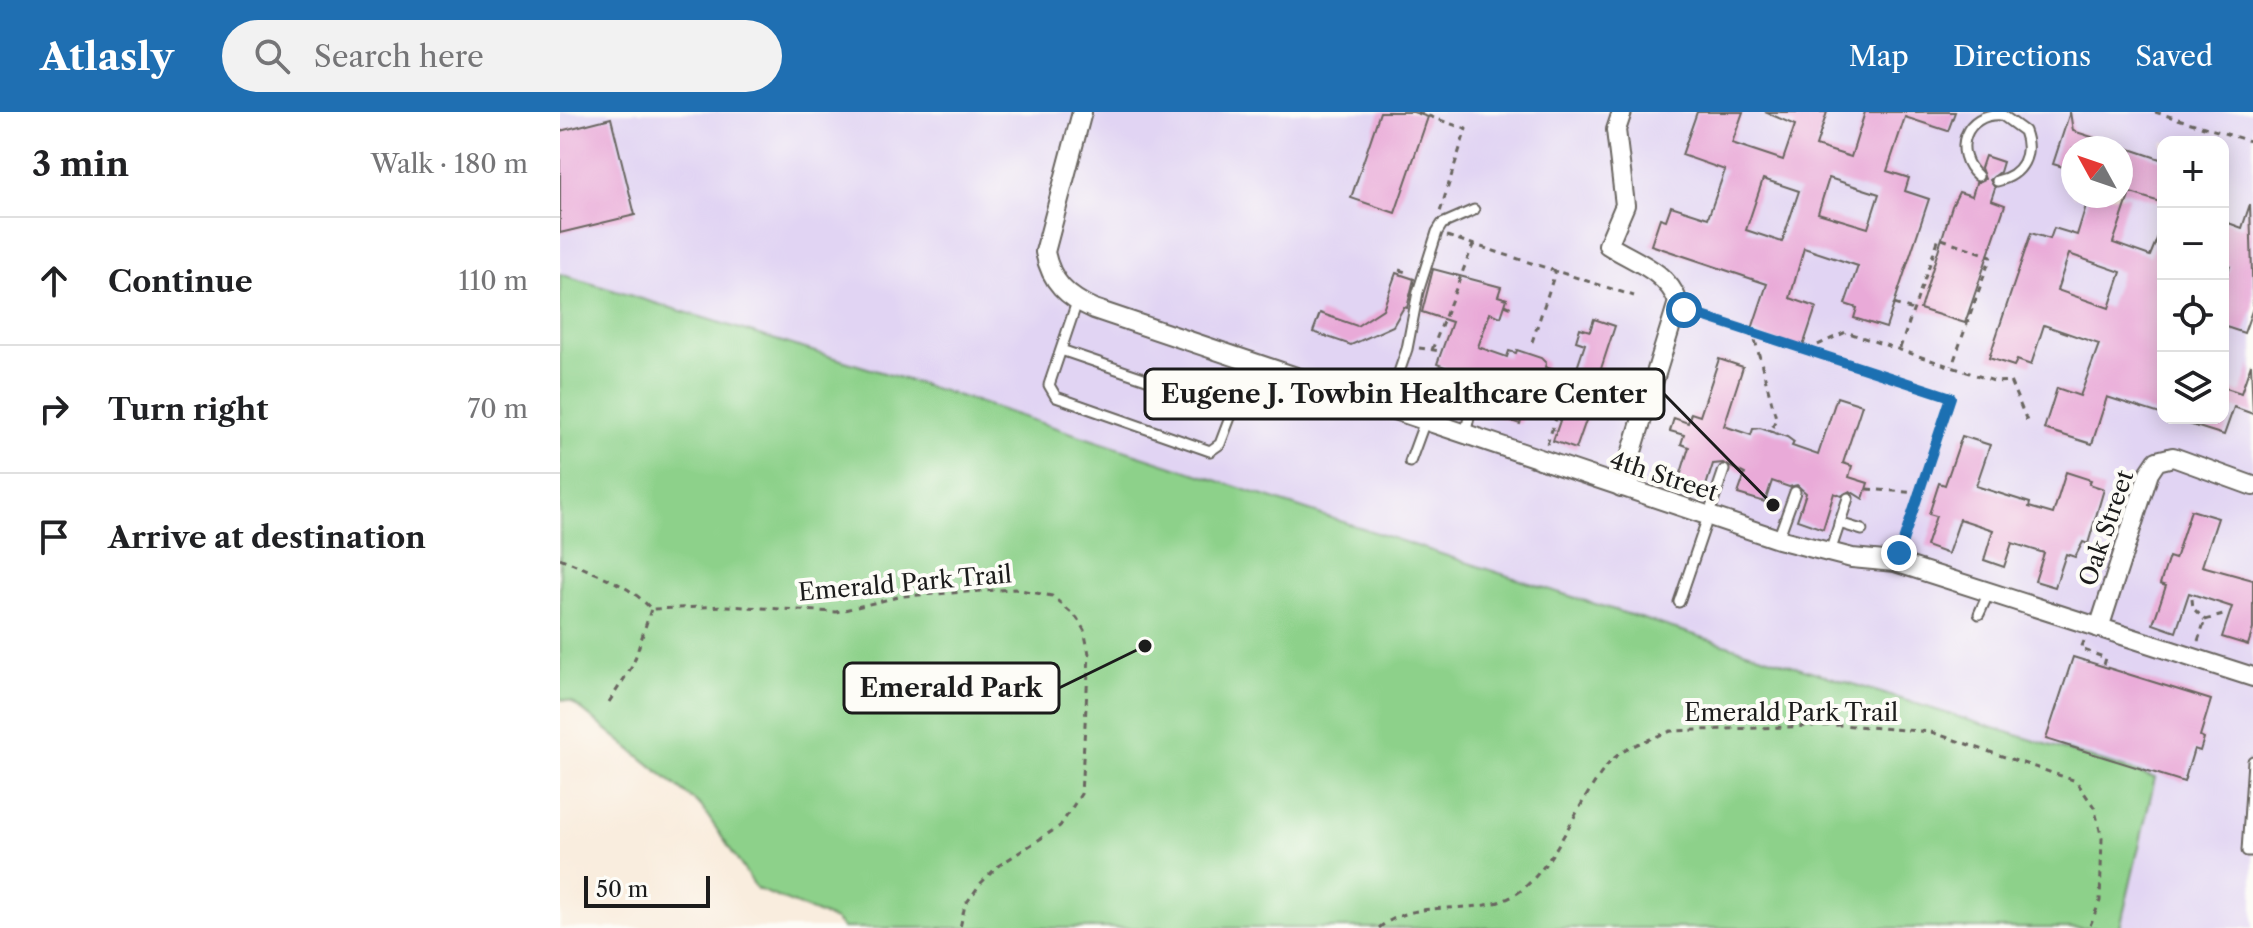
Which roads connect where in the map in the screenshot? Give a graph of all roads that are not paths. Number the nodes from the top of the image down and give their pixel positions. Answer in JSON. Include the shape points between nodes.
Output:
{"nodes":[{"id":1,"x":1082,"y":112,"type":"edge"},
{"id":2,"x":1622,"y":112,"type":"edge"},
{"id":3,"x":1994,"y":113,"type":"edge"},
{"id":4,"x":2018,"y":117,"type":"edge"},
{"id":5,"x":1978,"y":176,"type":"dead end"},
{"id":6,"x":1997,"y":181,"type":"dead end"},
{"id":7,"x":1474,"y":210,"type":"dead end"},
{"id":8,"x":1077,"y":302,"type":"junction"},
{"id":9,"x":1061,"y":350,"type":"junction"},
{"id":10,"x":1271,"y":369,"type":"junction"},
{"id":11,"x":1476,"y":386,"type":"dead end"},
{"id":12,"x":1262,"y":395,"type":"dead end"},
{"id":13,"x":1387,"y":407,"type":"junction"},
{"id":14,"x":1425,"y":421,"type":"junction"},
{"id":15,"x":1465,"y":435,"type":"junction"},
{"id":16,"x":1410,"y":462,"type":"dead end"},
{"id":17,"x":1724,"y":470,"type":"dead end"},
{"id":18,"x":2253,"y":486,"type":"edge"},
{"id":19,"x":1621,"y":487,"type":"junction"},
{"id":20,"x":1795,"y":492,"type":"dead end"},
{"id":21,"x":1848,"y":498,"type":"dead end"},
{"id":22,"x":1709,"y":516,"type":"junction"},
{"id":23,"x":1839,"y":523,"type":"junction"},
{"id":24,"x":1862,"y":530,"type":"dead end"},
{"id":25,"x":1778,"y":539,"type":"junction"},
{"id":26,"x":1830,"y":552,"type":"junction"},
{"id":27,"x":1989,"y":592,"type":"junction"},
{"id":28,"x":1679,"y":602,"type":"dead end"},
{"id":29,"x":1979,"y":614,"type":"dead end"},
{"id":30,"x":2098,"y":636,"type":"junction"},
{"id":31,"x":2253,"y":677,"type":"edge"},
{"id":32,"x":2253,"y":761,"type":"edge"},
{"id":33,"x":2253,"y":851,"type":"edge"}],
"edges":[{"from":1,"to":8,"type":"street","via":[[1045,252],[1054,279]]},
{"from":2,"to":19,"type":"street","via":[[1616,130],[1625,205],[1603,249],[1662,275],[1678,302]]},
{"from":3,"to":4,"type":"lane"},
{"from":3,"to":5,"type":"lane","via":[[1975,122],[1963,139],[1965,160]]},
{"from":4,"to":6,"type":"lane","via":[[2028,153],[2018,172]]},
{"from":7,"to":13,"type":"lane","via":[[1442,224],[1437,232]]},
{"from":8,"to":9,"type":"lane"},
{"from":8,"to":10,"type":"street","name":"4th Street"},
{"from":9,"to":9,"type":"lane","via":[[1049,385],[1056,397],[1210,451],[1220,444],[1231,415],[1223,405]]},
{"from":10,"to":12,"type":"lane"},
{"from":10,"to":13,"type":"street","name":"4th Street"},
{"from":11,"to":15,"type":"lane"},
{"from":13,"to":14,"type":"street","name":"4th Street"},
{"from":14,"to":15,"type":"street","name":"4th Street"},
{"from":14,"to":16,"type":"lane"},
{"from":15,"to":19,"type":"street","name":"4th Street"},
{"from":17,"to":22,"type":"lane"},
{"from":18,"to":30,"type":"street","name":"Oak Street","via":[[2173,457],[2157,461]]},
{"from":19,"to":22,"type":"street","name":"4th Street"},
{"from":20,"to":25,"type":"lane"},
{"from":21,"to":23,"type":"lane"},
{"from":22,"to":25,"type":"street","name":"4th Street"},
{"from":22,"to":28,"type":"lane"},
{"from":23,"to":24,"type":"lane"},
{"from":23,"to":26,"type":"lane"},
{"from":25,"to":26,"type":"street","name":"4th Street"},
{"from":26,"to":27,"type":"street","name":"4th Street","via":[[1895,562]]},
{"from":27,"to":29,"type":"lane"},
{"from":27,"to":30,"type":"street","name":"4th Street"},
{"from":30,"to":31,"type":"street","name":"4th Street"},
{"from":32,"to":33,"type":"lane","via":[[2247,851]]}]}
